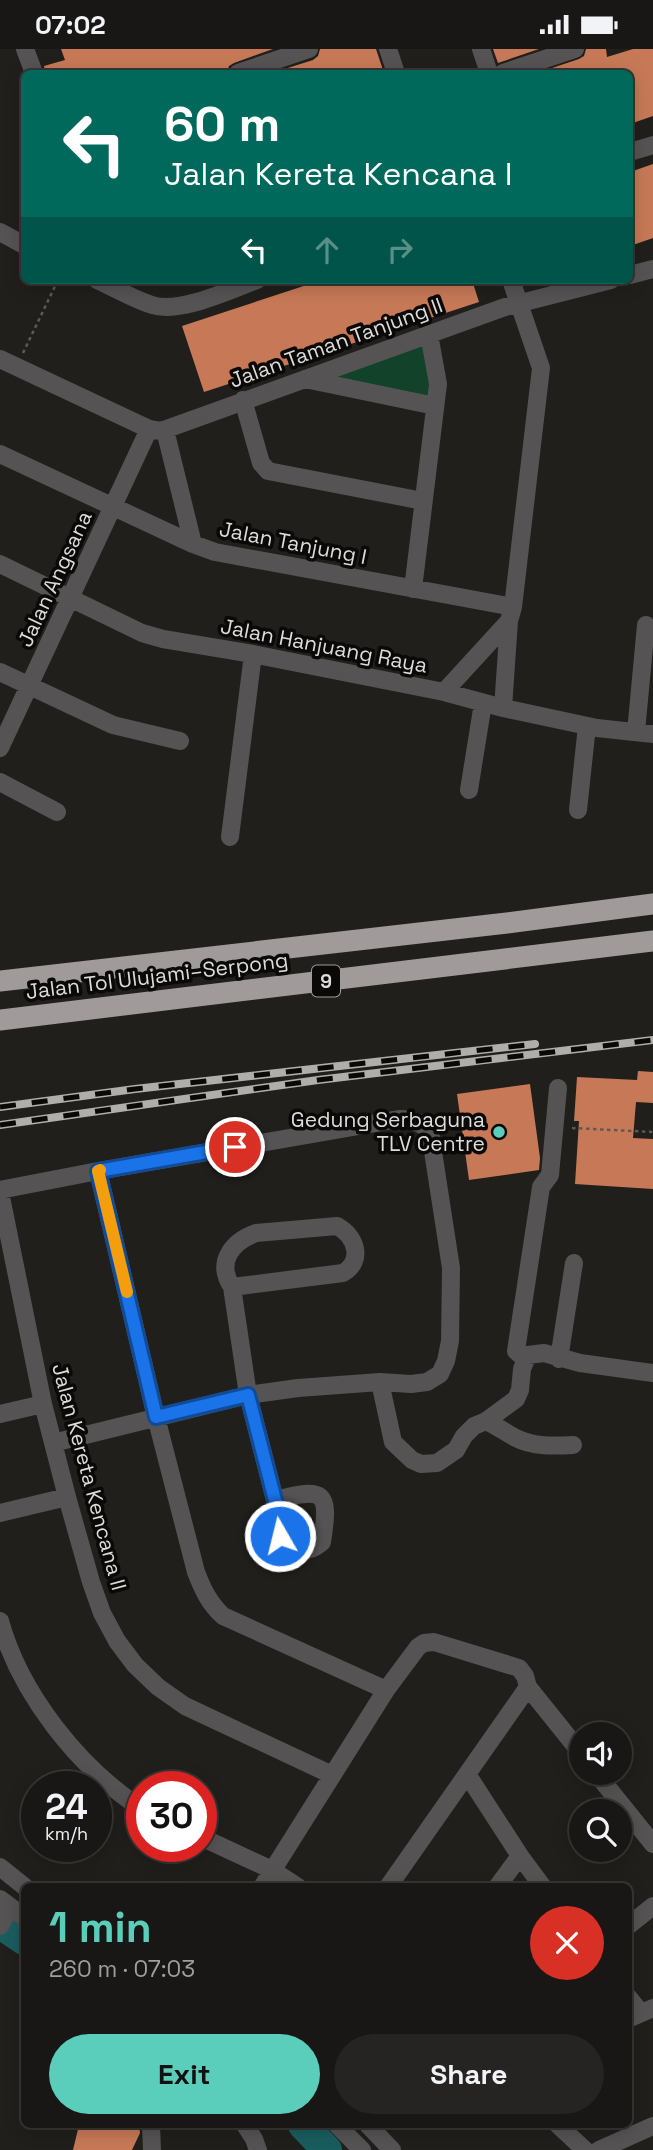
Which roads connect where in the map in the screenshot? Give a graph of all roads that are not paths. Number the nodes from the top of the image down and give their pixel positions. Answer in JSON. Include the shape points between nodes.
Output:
{"nodes":[{"id":1,"x":309,"y":49,"type":"edge"},
{"id":2,"x":388,"y":49,"type":"edge"},
{"id":3,"x":481,"y":49,"type":"edge"},
{"id":4,"x":575,"y":49,"type":"edge"},
{"id":5,"x":30,"y":50,"type":"edge"},
{"id":6,"x":33,"y":70,"type":"edge"},
{"id":7,"x":247,"y":70,"type":"edge"},
{"id":8,"x":395,"y":70,"type":"edge"},
{"id":9,"x":488,"y":70,"type":"edge"},
{"id":10,"x":512,"y":70,"type":"edge"},
{"id":11,"x":653,"y":145,"type":"edge"},
{"id":12,"x":633,"y":151,"type":"edge"},
{"id":13,"x":0,"y":232,"type":"edge"},
{"id":14,"x":21,"y":243,"type":"edge"},
{"id":15,"x":653,"y":269,"type":"edge"},
{"id":16,"x":633,"y":274,"type":"edge"},
{"id":17,"x":106,"y":284,"type":"edge"},
{"id":18,"x":245,"y":284,"type":"edge"},
{"id":19,"x":512,"y":284,"type":"edge"},
{"id":20,"x":596,"y":284,"type":"edge"},
{"id":21,"x":518,"y":303,"type":"junction"},
{"id":22,"x":429,"y":334,"type":"junction"},
{"id":23,"x":8,"y":363,"type":"edge"},
{"id":24,"x":304,"y":379,"type":"junction"},
{"id":25,"x":243,"y":400,"type":"junction"},
{"id":26,"x":435,"y":406,"type":"junction"},
{"id":27,"x":157,"y":430,"type":"junction"},
{"id":28,"x":0,"y":454,"type":"edge"},
{"id":29,"x":424,"y":501,"type":"junction"},
{"id":30,"x":114,"y":507,"type":"junction"},
{"id":31,"x":194,"y":544,"type":"junction"},
{"id":32,"x":0,"y":564,"type":"edge"},
{"id":33,"x":413,"y":589,"type":"junction"},
{"id":34,"x":70,"y":598,"type":"junction"},
{"id":35,"x":511,"y":614,"type":"junction"},
{"id":36,"x":646,"y":625,"type":"dead end"},
{"id":37,"x":253,"y":654,"type":"junction"},
{"id":38,"x":0,"y":672,"type":"edge"},
{"id":39,"x":30,"y":685,"type":"junction"},
{"id":40,"x":444,"y":692,"type":"junction"},
{"id":41,"x":483,"y":703,"type":"junction"},
{"id":42,"x":503,"y":708,"type":"junction"},
{"id":43,"x":587,"y":726,"type":"junction"},
{"id":44,"x":644,"y":733,"type":"edge"},
{"id":45,"x":180,"y":741,"type":"dead end"},
{"id":46,"x":0,"y":748,"type":"edge"},
{"id":47,"x":0,"y":782,"type":"edge"},
{"id":48,"x":469,"y":790,"type":"dead end"},
{"id":49,"x":578,"y":810,"type":"dead end"},
{"id":50,"x":57,"y":812,"type":"dead end"},
{"id":51,"x":230,"y":837,"type":"dead end"},
{"id":52,"x":653,"y":904,"type":"edge"},
{"id":53,"x":653,"y":941,"type":"edge"},
{"id":54,"x":0,"y":981,"type":"edge"},
{"id":55,"x":0,"y":1020,"type":"edge"},
{"id":56,"x":558,"y":1088,"type":"dead end"},
{"id":57,"x":98,"y":1171,"type":"junction"},
{"id":58,"x":0,"y":1191,"type":"edge"},
{"id":59,"x":574,"y":1263,"type":"dead end"},
{"id":60,"x":232,"y":1287,"type":"junction"},
{"id":61,"x":525,"y":1359,"type":"junction"},
{"id":62,"x":559,"y":1359,"type":"junction"},
{"id":63,"x":653,"y":1373,"type":"edge"},
{"id":64,"x":380,"y":1382,"type":"junction"},
{"id":65,"x":248,"y":1395,"type":"junction"},
{"id":66,"x":43,"y":1404,"type":"junction"},
{"id":67,"x":0,"y":1414,"type":"edge"},
{"id":68,"x":156,"y":1417,"type":"junction"},
{"id":69,"x":486,"y":1422,"type":"junction"},
{"id":70,"x":53,"y":1443,"type":"junction"},
{"id":71,"x":573,"y":1445,"type":"dead end"},
{"id":72,"x":67,"y":1497,"type":"junction"},
{"id":73,"x":275,"y":1500,"type":"dead end"},
{"id":74,"x":0,"y":1513,"type":"edge"},
{"id":75,"x":0,"y":1621,"type":"edge"},
{"id":76,"x":528,"y":1686,"type":"junction"},
{"id":77,"x":386,"y":1690,"type":"junction"},
{"id":78,"x":569,"y":1738,"type":"edge"},
{"id":79,"x":467,"y":1774,"type":"junction"},
{"id":80,"x":332,"y":1775,"type":"junction"},
{"id":81,"x":606,"y":1785,"type":"edge"},
{"id":82,"x":126,"y":1797,"type":"edge"},
{"id":83,"x":217,"y":1844,"type":"edge"},
{"id":84,"x":653,"y":1844,"type":"edge"},
{"id":85,"x":520,"y":1856,"type":"junction"},
{"id":86,"x":0,"y":1867,"type":"edge"},
{"id":87,"x":272,"y":1870,"type":"junction"},
{"id":88,"x":264,"y":1883,"type":"edge"},
{"id":89,"x":292,"y":1883,"type":"edge"},
{"id":90,"x":391,"y":1883,"type":"edge"},
{"id":91,"x":500,"y":1883,"type":"edge"},
{"id":92,"x":540,"y":1883,"type":"edge"},
{"id":93,"x":21,"y":1884,"type":"edge"},
{"id":94,"x":653,"y":1906,"type":"edge"},
{"id":95,"x":632,"y":1923,"type":"edge"},
{"id":96,"x":653,"y":2126,"type":"edge"},
{"id":97,"x":151,"y":2128,"type":"edge"},
{"id":98,"x":247,"y":2128,"type":"edge"},
{"id":99,"x":340,"y":2128,"type":"edge"},
{"id":100,"x":371,"y":2128,"type":"edge"},
{"id":101,"x":561,"y":2128,"type":"edge"},
{"id":102,"x":152,"y":2150,"type":"edge"},
{"id":103,"x":258,"y":2150,"type":"edge"},
{"id":104,"x":362,"y":2150,"type":"edge"},
{"id":105,"x":392,"y":2150,"type":"edge"},
{"id":106,"x":585,"y":2150,"type":"edge"},
{"id":107,"x":599,"y":2150,"type":"edge"}],
"edges":[{"from":1,"to":7,"type":"street"},
{"from":2,"to":8,"type":"street"},
{"from":3,"to":9,"type":"street"},
{"from":4,"to":10,"type":"street"},
{"from":5,"to":6,"type":"street"},
{"from":11,"to":12,"type":"street"},
{"from":13,"to":14,"type":"street"},
{"from":15,"to":16,"type":"street"},
{"from":17,"to":18,"type":"street","via":[[163,307],[179,307]]},
{"from":19,"to":21,"type":"street"},
{"from":20,"to":21,"type":"street","name":"Jalan Taman Tanjung II"},
{"from":21,"to":22,"type":"street","name":"Jalan Taman Tanjung II"},
{"from":21,"to":35,"type":"street","via":[[541,368]]},
{"from":22,"to":24,"type":"street","name":"Jalan Taman Tanjung II"},
{"from":22,"to":26,"type":"street","via":[[437,370]]},
{"from":23,"to":27,"type":"street"},
{"from":24,"to":25,"type":"street","name":"Jalan Taman Tanjung II"},
{"from":24,"to":26,"type":"street"},
{"from":25,"to":27,"type":"street","name":"Jalan Taman Tanjung II"},
{"from":25,"to":29,"type":"street","via":[[261,463],[268,471]]},
{"from":26,"to":29,"type":"street"},
{"from":27,"to":30,"type":"street","name":"Jalan Angsana"},
{"from":27,"to":31,"type":"street"},
{"from":28,"to":30,"type":"street","name":"Jalan Tanjung I"},
{"from":29,"to":33,"type":"street"},
{"from":30,"to":31,"type":"street","name":"Jalan Tanjung I"},
{"from":30,"to":34,"type":"street","name":"Jalan Angsana"},
{"from":31,"to":33,"type":"street","name":"Jalan Tanjung I","via":[[232,556]]},
{"from":32,"to":34,"type":"street","name":"Jalan Hanjuang Raya"},
{"from":33,"to":35,"type":"street","name":"Jalan Tanjung I"},
{"from":34,"to":37,"type":"street","name":"Jalan Hanjuang Raya","via":[[142,633]]},
{"from":34,"to":39,"type":"street","name":"Jalan Angsana"},
{"from":35,"to":40,"type":"street"},
{"from":35,"to":42,"type":"street"},
{"from":36,"to":44,"type":"street"},
{"from":37,"to":40,"type":"street","name":"Jalan Hanjuang Raya"},
{"from":37,"to":51,"type":"street"},
{"from":38,"to":39,"type":"street"},
{"from":39,"to":45,"type":"street","via":[[113,725]]},
{"from":39,"to":46,"type":"street","name":"Jalan Angsana"},
{"from":40,"to":41,"type":"street","name":"Jalan Hanjuang Raya"},
{"from":41,"to":42,"type":"street","name":"Jalan Hanjuang Raya"},
{"from":41,"to":48,"type":"street"},
{"from":42,"to":43,"type":"street","name":"Jalan Hanjuang Raya"},
{"from":43,"to":44,"type":"street","name":"Jalan Hanjuang Raya"},
{"from":43,"to":49,"type":"street"},
{"from":47,"to":50,"type":"street"},
{"from":52,"to":54,"type":"highway","name":"Jalan Tol Ulujami–Serpong","number":"9"},
{"from":53,"to":55,"type":"highway","name":"Jalan Tol Ulujami–Serpong","number":"9"},
{"from":56,"to":61,"type":"street","via":[[550,1175],[541,1187],[516,1351]]},
{"from":57,"to":58,"type":"street"},
{"from":57,"to":64,"type":"street","via":[[399,1119],[425,1125],[430,1132],[452,1268],[450,1341],[440,1374],[427,1382]]},
{"from":57,"to":68,"type":"street"},
{"from":58,"to":66,"type":"street","name":"Jalan Kereta Kencana II"},
{"from":59,"to":62,"type":"street"},
{"from":60,"to":60,"type":"street","via":[[225,1262],[244,1238],[256,1233],[337,1226],[352,1240],[356,1259],[343,1273]]},
{"from":60,"to":65,"type":"street"},
{"from":61,"to":62,"type":"street","via":[[538,1353]]},
{"from":61,"to":69,"type":"street","via":[[516,1399]]},
{"from":62,"to":63,"type":"street"},
{"from":64,"to":65,"type":"street"},
{"from":64,"to":69,"type":"street","via":[[393,1442],[421,1464],[444,1459],[460,1446],[470,1429]]},
{"from":65,"to":68,"type":"street"},
{"from":65,"to":73,"type":"street"},
{"from":66,"to":67,"type":"street"},
{"from":66,"to":70,"type":"street","name":"Jalan Kereta Kencana II"},
{"from":68,"to":70,"type":"street"},
{"from":68,"to":77,"type":"street","via":[[196,1572],[211,1605],[223,1616]]},
{"from":69,"to":71,"type":"street","via":[[530,1443]]},
{"from":70,"to":72,"type":"street","name":"Jalan Kereta Kencana II"},
{"from":72,"to":74,"type":"street"},
{"from":72,"to":80,"type":"street","name":"Jalan Kereta Kencana II","via":[[102,1613],[135,1665],[185,1706]]},
{"from":75,"to":82,"type":"street","via":[[23,1680],[52,1724]]},
{"from":76,"to":77,"type":"street","via":[[519,1668],[434,1642],[418,1647]]},
{"from":76,"to":78,"type":"street"},
{"from":76,"to":79,"type":"street"},
{"from":77,"to":80,"type":"street"},
{"from":79,"to":85,"type":"street"},
{"from":79,"to":90,"type":"street"},
{"from":80,"to":87,"type":"street"},
{"from":81,"to":84,"type":"street"},
{"from":83,"to":87,"type":"street"},
{"from":85,"to":91,"type":"street"},
{"from":85,"to":92,"type":"street"},
{"from":86,"to":93,"type":"street"},
{"from":87,"to":88,"type":"street"},
{"from":87,"to":89,"type":"street"},
{"from":94,"to":95,"type":"street"},
{"from":96,"to":107,"type":"street"},
{"from":97,"to":102,"type":"street"},
{"from":98,"to":103,"type":"street"},
{"from":99,"to":104,"type":"street"},
{"from":100,"to":105,"type":"street"},
{"from":101,"to":106,"type":"street"}]}
